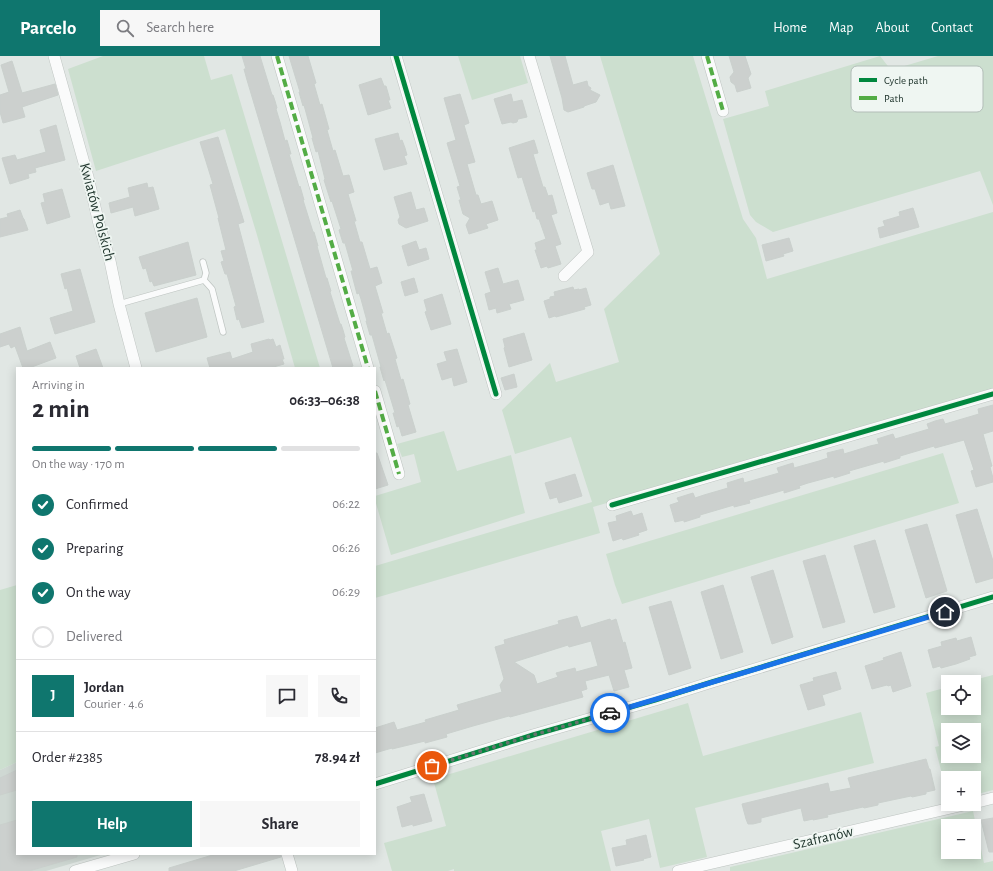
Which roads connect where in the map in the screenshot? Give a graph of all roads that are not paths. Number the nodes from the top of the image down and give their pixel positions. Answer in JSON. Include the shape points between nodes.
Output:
{"nodes":[{"id":1,"x":54,"y":56,"type":"edge"},
{"id":2,"x":277,"y":56,"type":"edge"},
{"id":3,"x":396,"y":56,"type":"edge"},
{"id":4,"x":529,"y":56,"type":"edge"},
{"id":5,"x":707,"y":56,"type":"edge"},
{"id":6,"x":723,"y":111,"type":"dead end"},
{"id":7,"x":203,"y":262,"type":"dead end"},
{"id":8,"x":564,"y":276,"type":"dead end"},
{"id":9,"x":204,"y":280,"type":"junction"},
{"id":10,"x":119,"y":304,"type":"junction"},
{"id":11,"x":223,"y":332,"type":"dead end"},
{"id":12,"x":136,"y":367,"type":"edge"},
{"id":13,"x":368,"y":367,"type":"edge"},
{"id":14,"x":376,"y":394,"type":"edge"},
{"id":15,"x":496,"y":394,"type":"dead end"},
{"id":16,"x":993,"y":394,"type":"edge"},
{"id":17,"x":399,"y":474,"type":"dead end"},
{"id":18,"x":612,"y":505,"type":"dead end"},
{"id":19,"x":993,"y":597,"type":"edge"},
{"id":20,"x":376,"y":784,"type":"edge"},
{"id":21,"x":993,"y":798,"type":"edge"},
{"id":22,"x":981,"y":801,"type":"edge"},
{"id":23,"x":941,"y":810,"type":"edge"},
{"id":24,"x":131,"y":855,"type":"edge"},
{"id":25,"x":286,"y":855,"type":"edge"},
{"id":26,"x":75,"y":871,"type":"edge"},
{"id":27,"x":292,"y":871,"type":"edge"},
{"id":28,"x":678,"y":871,"type":"edge"}],
"edges":[{"from":1,"to":10,"type":"street","name":"Kwiatów Polskich","via":[[88,177]]},
{"from":2,"to":13,"type":"street"},
{"from":3,"to":15,"type":"street"},
{"from":4,"to":8,"type":"street","via":[[588,252]]},
{"from":5,"to":6,"type":"street"},
{"from":7,"to":9,"type":"lane","via":[[206,273]]},
{"from":9,"to":10,"type":"lane"},
{"from":9,"to":11,"type":"lane","via":[[212,289]]},
{"from":10,"to":12,"type":"street","name":"Kwiatów Polskich"},
{"from":14,"to":17,"type":"street"},
{"from":16,"to":18,"type":"street"},
{"from":19,"to":20,"type":"street"},
{"from":21,"to":22,"type":"street"},
{"from":23,"to":28,"type":"street","name":"Szafranów"},
{"from":24,"to":26,"type":"street"},
{"from":25,"to":27,"type":"street"}]}
